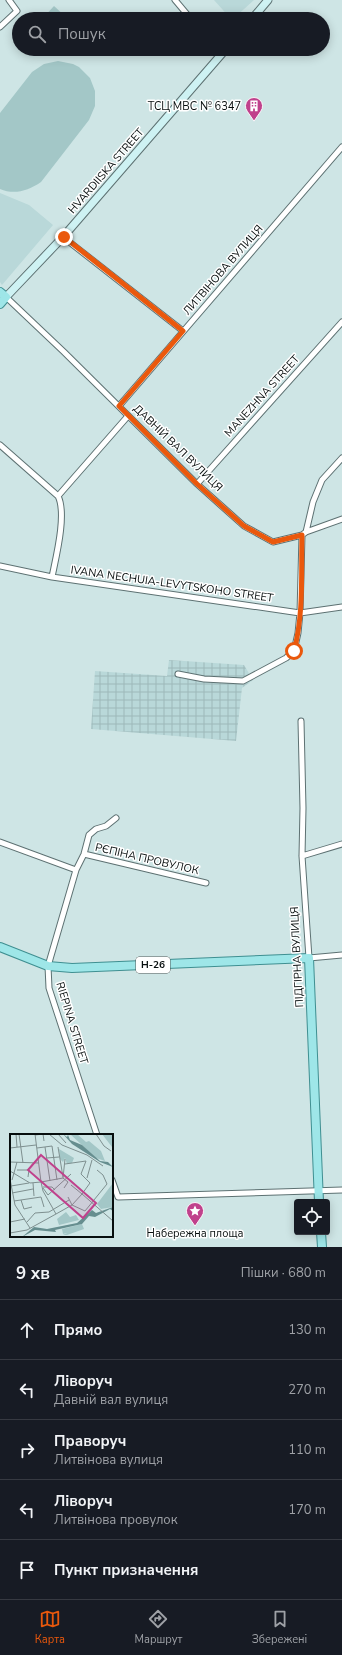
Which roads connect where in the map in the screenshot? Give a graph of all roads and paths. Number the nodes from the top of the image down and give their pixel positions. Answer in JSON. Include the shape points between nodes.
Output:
{"nodes":[{"id":1,"x":9,"y":0,"type":"edge"},
{"id":2,"x":175,"y":0,"type":"edge"},
{"id":3,"x":268,"y":0,"type":"edge"},
{"id":4,"x":15,"y":12,"type":"edge"},
{"id":5,"x":185,"y":12,"type":"edge"},
{"id":6,"x":258,"y":12,"type":"edge"},
{"id":7,"x":12,"y":15,"type":"edge"},
{"id":8,"x":0,"y":26,"type":"edge"},
{"id":9,"x":217,"y":56,"type":"edge"},
{"id":10,"x":342,"y":147,"type":"edge"},
{"id":11,"x":64,"y":237,"type":"junction"},
{"id":12,"x":3,"y":295,"type":"edge"},
{"id":13,"x":0,"y":304,"type":"edge"},
{"id":14,"x":342,"y":322,"type":"edge"},
{"id":15,"x":183,"y":331,"type":"junction"},
{"id":16,"x":119,"y":406,"type":"junction"},
{"id":17,"x":128,"y":416,"type":"junction"},
{"id":18,"x":0,"y":445,"type":"edge"},
{"id":19,"x":342,"y":458,"type":"edge"},
{"id":20,"x":197,"y":484,"type":"junction"},
{"id":21,"x":58,"y":496,"type":"junction"},
{"id":22,"x":342,"y":519,"type":"edge"},
{"id":23,"x":304,"y":533,"type":"junction"},
{"id":24,"x":0,"y":566,"type":"edge"},
{"id":25,"x":52,"y":577,"type":"junction"},
{"id":26,"x":342,"y":607,"type":"edge"},
{"id":27,"x":300,"y":613,"type":"junction"},
{"id":28,"x":178,"y":674,"type":"dead end"},
{"id":29,"x":301,"y":721,"type":"dead end"},
{"id":30,"x":116,"y":818,"type":"dead end"},
{"id":31,"x":0,"y":842,"type":"edge"},
{"id":32,"x":342,"y":844,"type":"edge"},
{"id":33,"x":84,"y":854,"type":"junction"},
{"id":34,"x":302,"y":856,"type":"junction"},
{"id":35,"x":76,"y":870,"type":"junction"},
{"id":36,"x":206,"y":883,"type":"dead end"},
{"id":37,"x":0,"y":947,"type":"edge"},
{"id":38,"x":342,"y":955,"type":"edge"},
{"id":39,"x":309,"y":958,"type":"junction"},
{"id":40,"x":48,"y":966,"type":"junction"},
{"id":41,"x":97,"y":1134,"type":"edge"},
{"id":42,"x":113,"y":1183,"type":"edge"},
{"id":43,"x":342,"y":1190,"type":"edge"},
{"id":44,"x":318,"y":1191,"type":"junction"},
{"id":45,"x":319,"y":1199,"type":"edge"},
{"id":46,"x":321,"y":1235,"type":"edge"},
{"id":47,"x":322,"y":1247,"type":"edge"}],
"edges":[{"from":1,"to":4,"type":"street","via":[[17,10]]},
{"from":2,"to":5,"type":"street"},
{"from":3,"to":6,"type":"street"},
{"from":7,"to":8,"type":"street"},
{"from":9,"to":11,"type":"street","name":"HVARDIISKA STREET"},
{"from":10,"to":15,"type":"street","name":"ЛИТВІНОВА ВУЛИЦЯ"},
{"from":11,"to":12,"type":"street","name":"HVARDIISKA STREET"},
{"from":11,"to":15,"type":"street"},
{"from":12,"to":13,"type":"main road","name":"HVARDIISKA STREET"},
{"from":12,"to":16,"type":"street","name":"ДАВНІЙ ВАЛ ВУЛИЦЯ"},
{"from":14,"to":20,"type":"street","name":"MANEZHNA STREET"},
{"from":15,"to":16,"type":"street","name":"ЛИТВІНОВА ВУЛИЦЯ"},
{"from":16,"to":17,"type":"street","name":"ДАВНІЙ ВАЛ ВУЛИЦЯ"},
{"from":17,"to":20,"type":"street","name":"ДАВНІЙ ВАЛ ВУЛИЦЯ"},
{"from":17,"to":21,"type":"street"},
{"from":18,"to":21,"type":"street"},
{"from":19,"to":23,"type":"street","via":[[322,480]]},
{"from":20,"to":23,"type":"street","name":"ДАВНІЙ ВАЛ ВУЛИЦЯ","via":[[244,526],[273,542]]},
{"from":21,"to":25,"type":"street","via":[[62,515]]},
{"from":22,"to":23,"type":"street","name":"ДАВНІЙ ВАЛ ВУЛИЦЯ"},
{"from":23,"to":27,"type":"street"},
{"from":24,"to":25,"type":"street","name":"IVANA NECHUIA-LEVYTSKOHO STREET"},
{"from":25,"to":27,"type":"street","name":"IVANA NECHUIA-LEVYTSKOHO STREET"},
{"from":26,"to":27,"type":"street","name":"IVANA NECHUIA-LEVYTSKOHO STREET"},
{"from":27,"to":28,"type":"street","via":[[294,651],[243,681],[204,679]]},
{"from":29,"to":34,"type":"street","name":"ПІДГІРНА ВУЛИЦЯ"},
{"from":30,"to":33,"type":"street","name":"RIEPINA STREET","via":[[106,826],[91,832]]},
{"from":31,"to":35,"type":"street"},
{"from":32,"to":34,"type":"street"},
{"from":33,"to":35,"type":"street","name":"RIEPINA STREET"},
{"from":33,"to":36,"type":"street","name":"РЄПІНА ПРОВУЛОК"},
{"from":34,"to":39,"type":"street","name":"ПІДГІРНА ВУЛИЦЯ"},
{"from":35,"to":40,"type":"street","name":"RIEPINA STREET"},
{"from":37,"to":40,"type":"main road","number":"Н-26"},
{"from":38,"to":39,"type":"street"},
{"from":39,"to":40,"type":"main road","number":"Н-26","via":[[119,967]]},
{"from":39,"to":44,"type":"main road","name":"ПІДГІРНА ВУЛИЦЯ"},
{"from":40,"to":41,"type":"street","name":"RIEPINA STREET","via":[[49,988]]},
{"from":42,"to":44,"type":"street","via":[[118,1197]]},
{"from":43,"to":44,"type":"street"},
{"from":44,"to":45,"type":"main road","name":"ПІДГІРНА ВУЛИЦЯ"},
{"from":46,"to":47,"type":"main road"}]}
